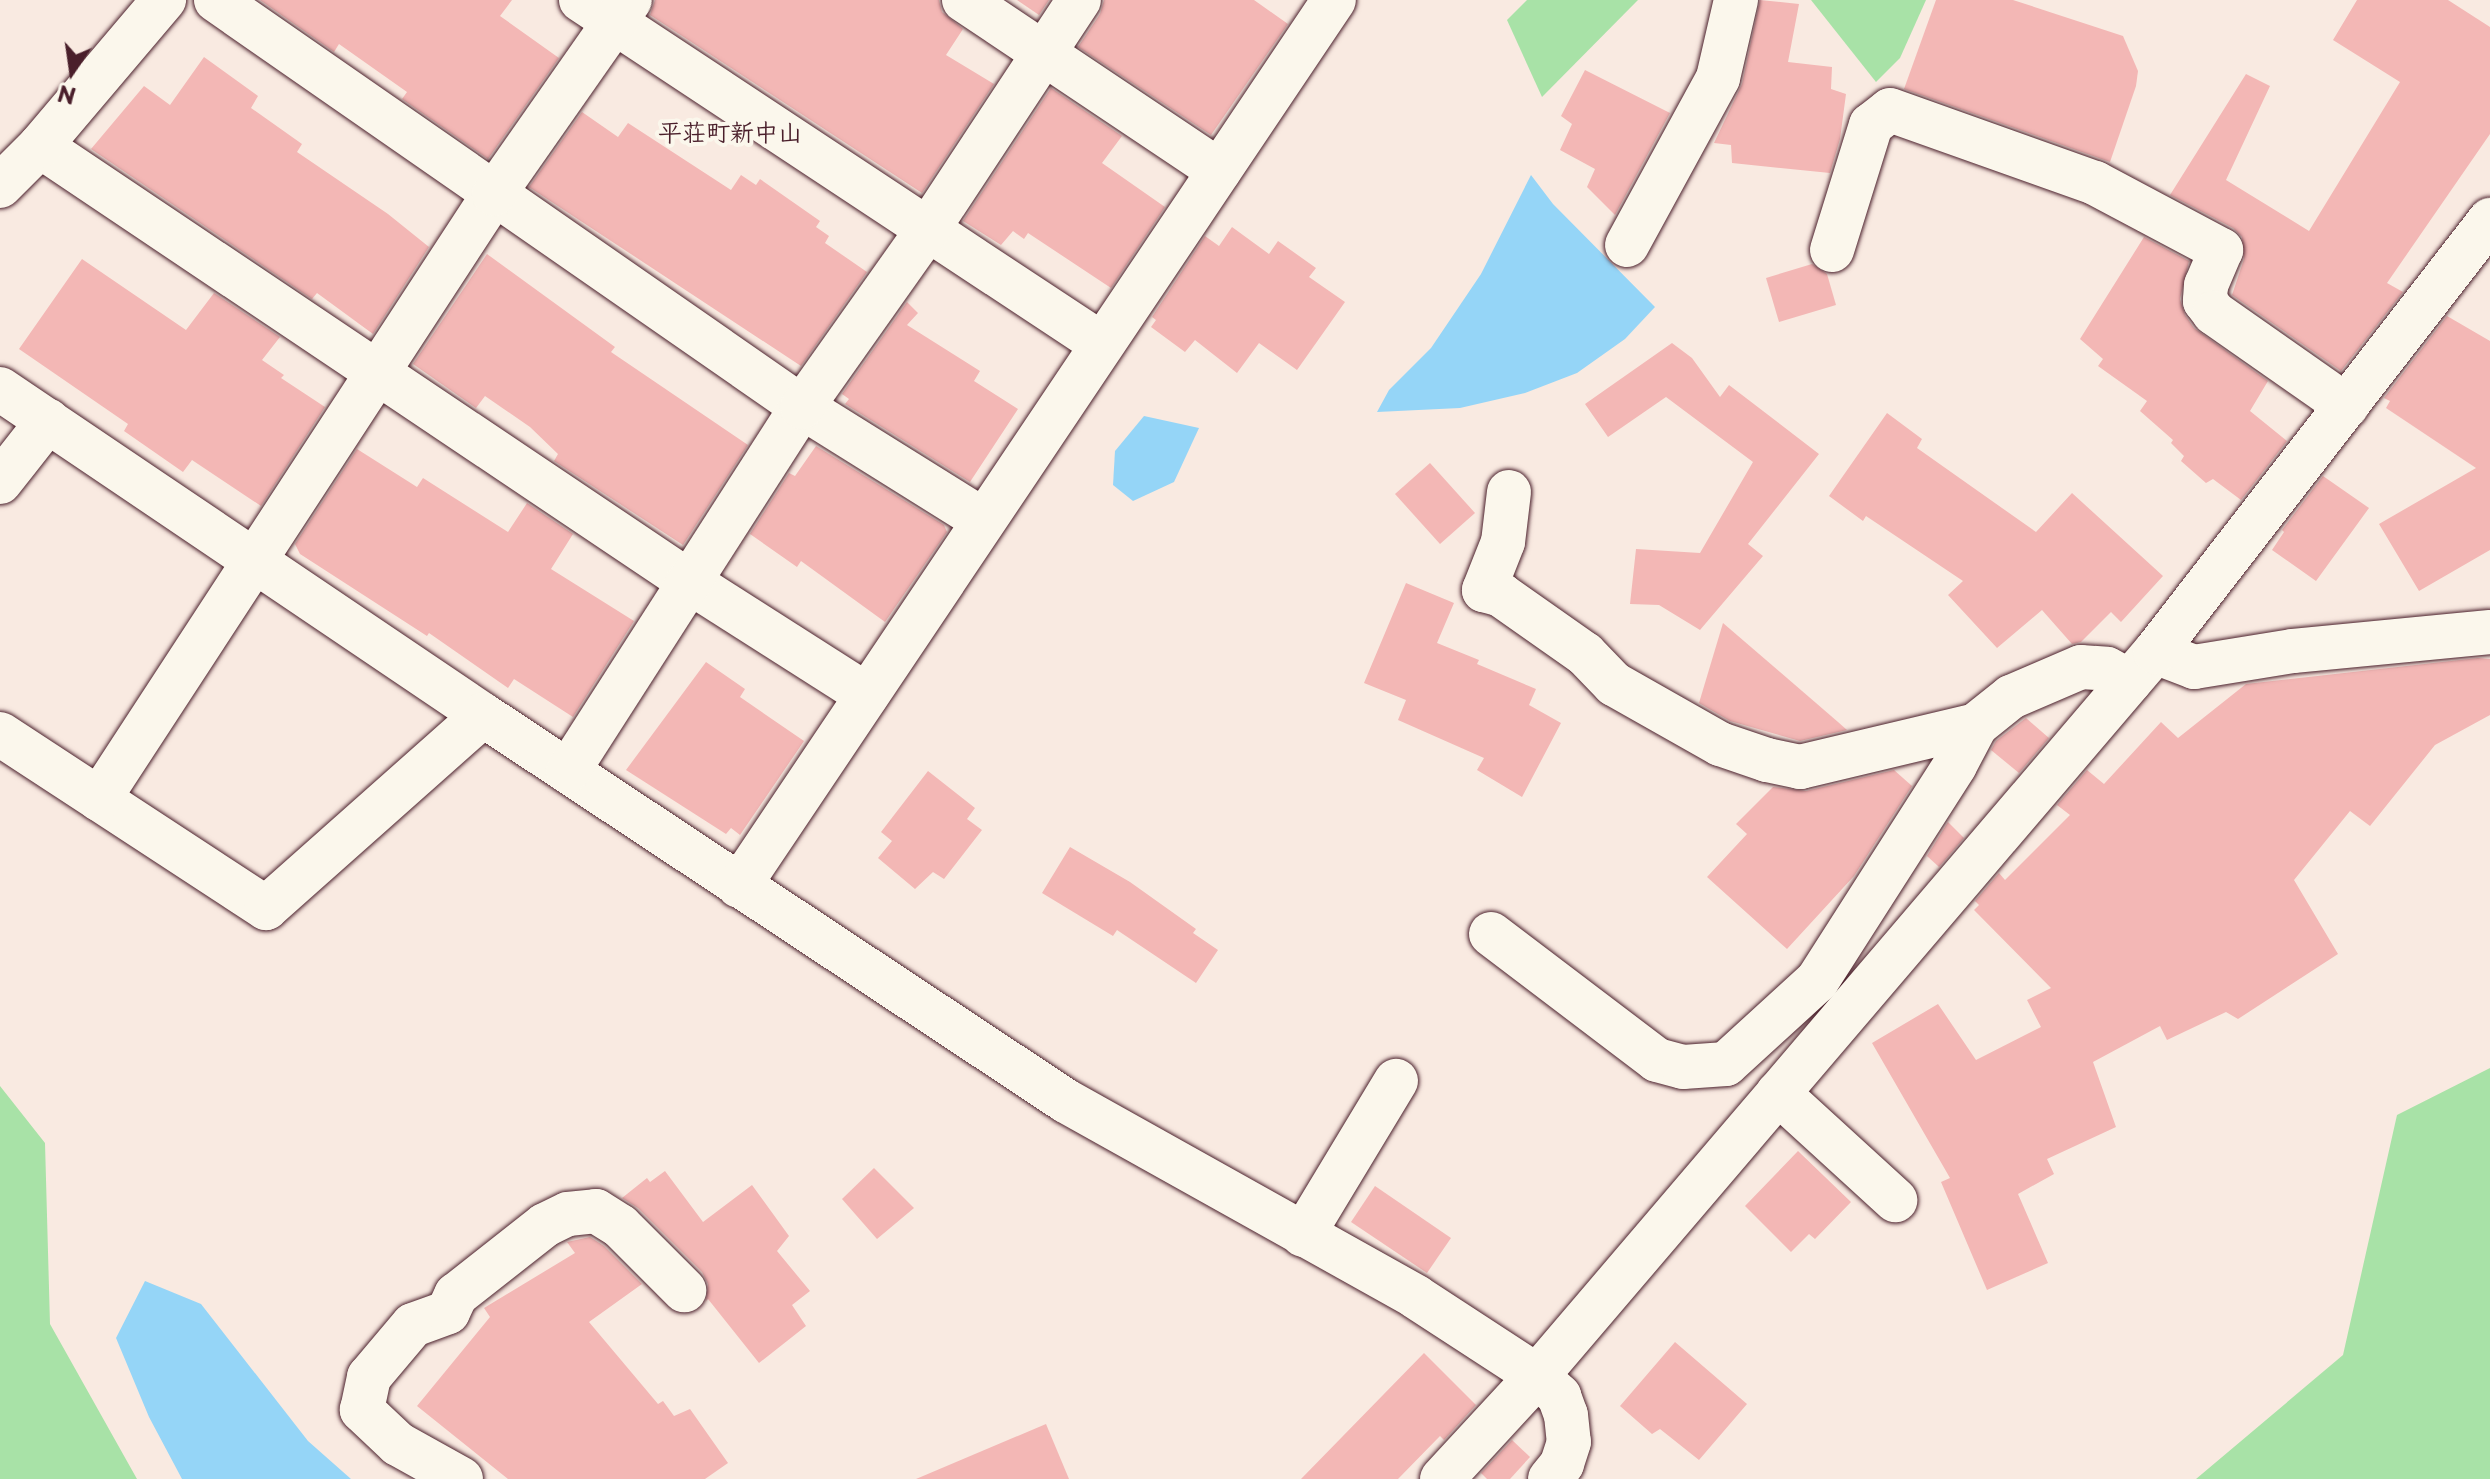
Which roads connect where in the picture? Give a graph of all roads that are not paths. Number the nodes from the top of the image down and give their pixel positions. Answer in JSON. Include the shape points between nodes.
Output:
{"nodes":[{"id":1,"x":164,"y":0,"type":"edge"},
{"id":2,"x":216,"y":0,"type":"edge"},
{"id":3,"x":964,"y":0,"type":"edge"},
{"id":4,"x":1079,"y":0,"type":"edge"},
{"id":5,"x":1334,"y":0,"type":"edge"},
{"id":6,"x":1736,"y":0,"type":"edge"},
{"id":7,"x":608,"y":8,"type":"edge"},
{"id":8,"x":1043,"y":53,"type":"junction"},
{"id":9,"x":40,"y":146,"type":"junction"},
{"id":10,"x":1219,"y":171,"type":"junction"},
{"id":11,"x":0,"y":186,"type":"edge"},
{"id":12,"x":494,"y":194,"type":"junction"},
{"id":13,"x":2490,"y":220,"type":"edge"},
{"id":14,"x":928,"y":229,"type":"junction"},
{"id":15,"x":1627,"y":245,"type":"dead end"},
{"id":16,"x":1832,"y":250,"type":"dead end"},
{"id":17,"x":1100,"y":343,"type":"junction"},
{"id":18,"x":379,"y":372,"type":"junction"},
{"id":19,"x":0,"y":389,"type":"edge"},
{"id":20,"x":2347,"y":406,"type":"junction"},
{"id":21,"x":802,"y":407,"type":"junction"},
{"id":22,"x":48,"y":421,"type":"junction"},
{"id":23,"x":0,"y":482,"type":"edge"},
{"id":24,"x":1509,"y":492,"type":"dead end"},
{"id":25,"x":983,"y":520,"type":"junction"},
{"id":26,"x":254,"y":561,"type":"junction"},
{"id":27,"x":688,"y":581,"type":"junction"},
{"id":28,"x":2490,"y":632,"type":"edge"},
{"id":29,"x":2143,"y":666,"type":"junction"},
{"id":30,"x":867,"y":695,"type":"junction"},
{"id":31,"x":483,"y":715,"type":"junction"},
{"id":32,"x":1976,"y":725,"type":"junction"},
{"id":33,"x":0,"y":734,"type":"edge"},
{"id":34,"x":568,"y":771,"type":"junction"},
{"id":35,"x":99,"y":799,"type":"junction"},
{"id":36,"x":739,"y":886,"type":"junction"},
{"id":37,"x":1491,"y":934,"type":"dead end"},
{"id":38,"x":1396,"y":1081,"type":"dead end"},
{"id":39,"x":1778,"y":1093,"type":"junction"},
{"id":40,"x":1895,"y":1200,"type":"dead end"},
{"id":41,"x":1303,"y":1235,"type":"junction"},
{"id":42,"x":684,"y":1290,"type":"dead end"},
{"id":43,"x":1537,"y":1376,"type":"junction"},
{"id":44,"x":461,"y":1479,"type":"edge"},
{"id":45,"x":1442,"y":1479,"type":"edge"},
{"id":46,"x":1550,"y":1479,"type":"edge"}],
"edges":[{"from":1,"to":9,"type":"street"},
{"from":2,"to":12,"type":"street"},
{"from":3,"to":8,"type":"street"},
{"from":4,"to":8,"type":"street"},
{"from":5,"to":10,"type":"street"},
{"from":6,"to":15,"type":"street","via":[[1718,78]]},
{"from":7,"to":12,"type":"street"},
{"from":7,"to":14,"type":"street"},
{"from":8,"to":10,"type":"street"},
{"from":8,"to":14,"type":"street"},
{"from":9,"to":11,"type":"street"},
{"from":9,"to":18,"type":"street"},
{"from":10,"to":17,"type":"street"},
{"from":12,"to":18,"type":"street"},
{"from":12,"to":21,"type":"street"},
{"from":13,"to":20,"type":"street"},
{"from":14,"to":17,"type":"street"},
{"from":14,"to":21,"type":"street"},
{"from":16,"to":20,"type":"street","via":[[1871,125],[1890,110],[2095,183],[2221,250],[2206,285],[2205,301],[2214,313]]},
{"from":17,"to":25,"type":"street"},
{"from":18,"to":26,"type":"street"},
{"from":18,"to":27,"type":"street"},
{"from":19,"to":22,"type":"street"},
{"from":20,"to":29,"type":"street"},
{"from":21,"to":25,"type":"street"},
{"from":21,"to":27,"type":"street"},
{"from":22,"to":23,"type":"street"},
{"from":22,"to":26,"type":"street"},
{"from":24,"to":32,"type":"street","via":[[1503,542],[1484,590],[1501,595],[1585,654],[1614,684],[1720,744],[1800,767]]},
{"from":25,"to":30,"type":"street"},
{"from":26,"to":31,"type":"street"},
{"from":26,"to":35,"type":"street"},
{"from":27,"to":30,"type":"street"},
{"from":27,"to":34,"type":"street"},
{"from":28,"to":29,"type":"street","via":[[2293,651],[2194,667]]},
{"from":29,"to":32,"type":"street","via":[[2081,667],[2046,679],[2011,697]]},
{"from":29,"to":39,"type":"street"},
{"from":30,"to":36,"type":"street"},
{"from":31,"to":34,"type":"street"},
{"from":31,"to":35,"type":"street","via":[[266,908]]},
{"from":32,"to":37,"type":"street","via":[[1817,981],[1726,1064],[1683,1067],[1657,1060]]},
{"from":33,"to":35,"type":"street"},
{"from":34,"to":36,"type":"street"},
{"from":36,"to":41,"type":"street","via":[[1066,1101]]},
{"from":38,"to":41,"type":"street"},
{"from":39,"to":40,"type":"street"},
{"from":39,"to":43,"type":"street"},
{"from":41,"to":43,"type":"street","via":[[1416,1297]]},
{"from":42,"to":44,"type":"street","via":[[620,1226],[596,1211],[582,1212],[545,1225],[456,1295],[448,1312],[413,1325],[369,1377],[362,1410],[398,1444]]},
{"from":43,"to":45,"type":"street"},
{"from":43,"to":46,"type":"street","via":[[1559,1396],[1566,1415],[1569,1442]]}]}
